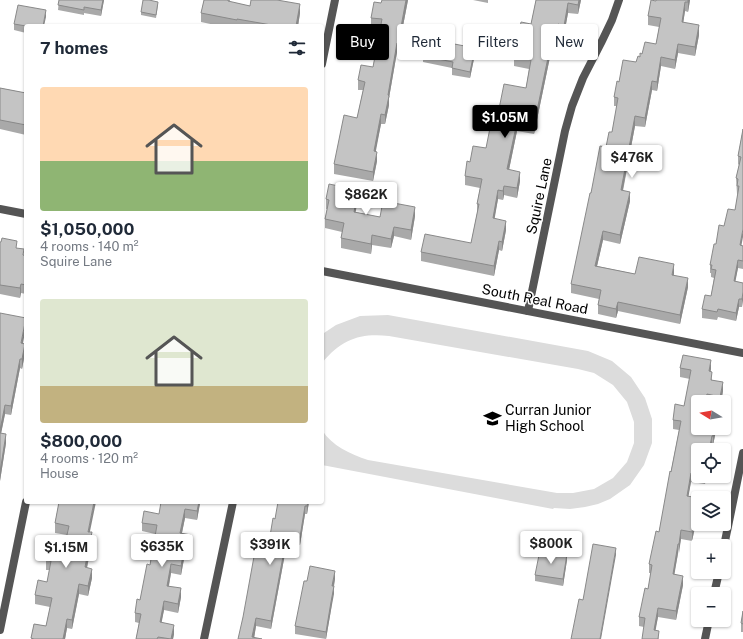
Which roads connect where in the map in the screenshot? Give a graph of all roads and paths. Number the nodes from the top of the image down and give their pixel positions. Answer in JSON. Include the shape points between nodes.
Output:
{"nodes":[{"id":1,"x":335,"y":0,"type":"edge"},
{"id":2,"x":619,"y":0,"type":"edge"},
{"id":3,"x":324,"y":54,"type":"edge"},
{"id":4,"x":0,"y":209,"type":"edge"},
{"id":5,"x":24,"y":214,"type":"edge"},
{"id":6,"x":324,"y":271,"type":"edge"},
{"id":7,"x":528,"y":311,"type":"junction"},
{"id":8,"x":743,"y":353,"type":"edge"},
{"id":9,"x":743,"y":453,"type":"edge"},
{"id":10,"x":26,"y":504,"type":"edge"},
{"id":11,"x":232,"y":504,"type":"edge"},
{"id":12,"x":725,"y":539,"type":"edge"},
{"id":13,"x":708,"y":627,"type":"edge"},
{"id":14,"x":0,"y":630,"type":"edge"},
{"id":15,"x":204,"y":639,"type":"edge"},
{"id":16,"x":705,"y":639,"type":"edge"}],
"edges":[{"from":1,"to":3,"type":"street"},
{"from":2,"to":7,"type":"street","name":"Squire Lane","via":[[612,20],[582,78],[572,106]]},
{"from":4,"to":5,"type":"street"},
{"from":6,"to":7,"type":"street","name":"South Real Road"},
{"from":7,"to":8,"type":"street","name":"South Real Road"},
{"from":9,"to":12,"type":"street"},
{"from":10,"to":14,"type":"street"},
{"from":11,"to":15,"type":"street"},
{"from":13,"to":16,"type":"street"}]}
